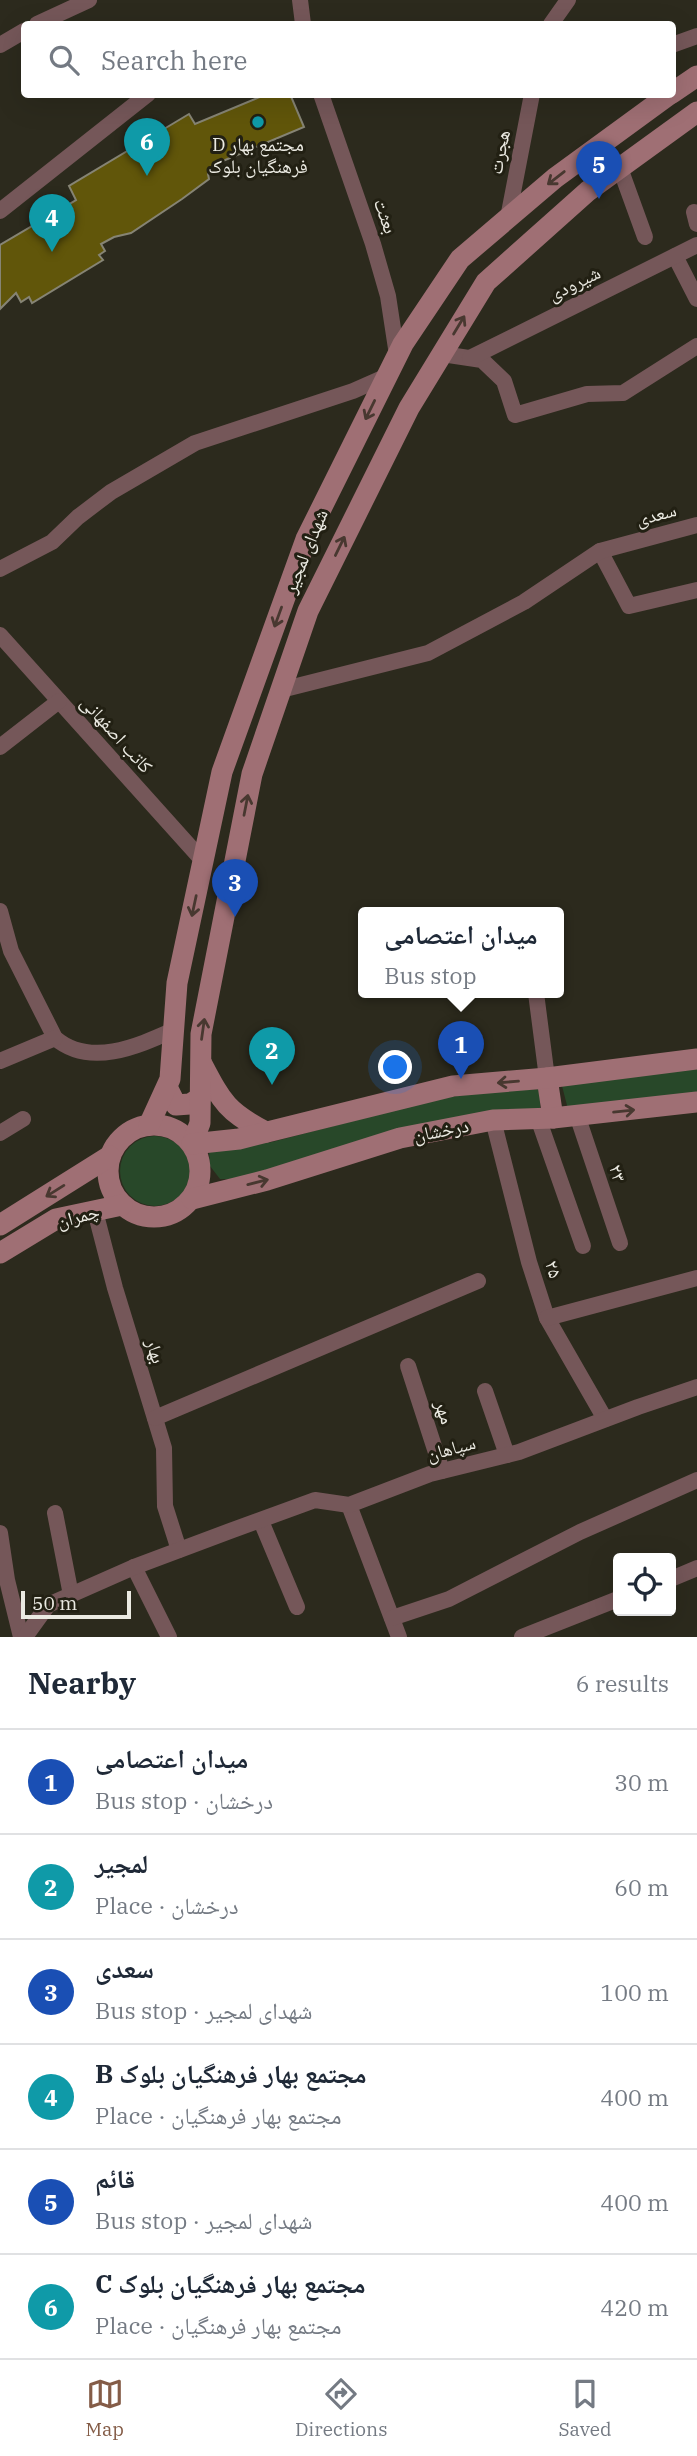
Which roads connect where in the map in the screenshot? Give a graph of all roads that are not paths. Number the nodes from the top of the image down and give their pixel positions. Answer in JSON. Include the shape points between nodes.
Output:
{"nodes":[{"id":1,"x":89,"y":0,"type":"edge"},
{"id":2,"x":300,"y":0,"type":"edge"},
{"id":3,"x":568,"y":0,"type":"edge"},
{"id":4,"x":44,"y":21,"type":"edge"},
{"id":5,"x":303,"y":21,"type":"edge"},
{"id":6,"x":553,"y":21,"type":"edge"},
{"id":7,"x":21,"y":33,"type":"edge"},
{"id":8,"x":697,"y":36,"type":"edge"},
{"id":9,"x":676,"y":44,"type":"edge"},
{"id":10,"x":0,"y":45,"type":"edge"},
{"id":11,"x":697,"y":76,"type":"edge"},
{"id":12,"x":676,"y":90,"type":"edge"},
{"id":13,"x":143,"y":98,"type":"edge"},
{"id":14,"x":322,"y":98,"type":"edge"},
{"id":15,"x":531,"y":98,"type":"edge"},
{"id":16,"x":665,"y":98,"type":"edge"},
{"id":17,"x":674,"y":98,"type":"edge"},
{"id":18,"x":695,"y":113,"type":"edge"},
{"id":19,"x":642,"y":114,"type":"junction"},
{"id":20,"x":659,"y":138,"type":"junction"},
{"id":21,"x":620,"y":168,"type":"junction"},
{"id":22,"x":0,"y":211,"type":"edge"},
{"id":23,"x":508,"y":218,"type":"junction"},
{"id":24,"x":645,"y":237,"type":"dead end"},
{"id":25,"x":697,"y":245,"type":"edge"},
{"id":26,"x":675,"y":256,"type":"junction"},
{"id":27,"x":697,"y":299,"type":"edge"},
{"id":28,"x":697,"y":346,"type":"edge"},
{"id":29,"x":442,"y":354,"type":"junction"},
{"id":30,"x":397,"y":355,"type":"junction"},
{"id":31,"x":470,"y":358,"type":"junction"},
{"id":32,"x":387,"y":376,"type":"junction"},
{"id":33,"x":697,"y":525,"type":"edge"},
{"id":34,"x":600,"y":551,"type":"junction"},
{"id":35,"x":0,"y":569,"type":"edge"},
{"id":36,"x":697,"y":590,"type":"edge"},
{"id":37,"x":0,"y":635,"type":"edge"},
{"id":38,"x":281,"y":690,"type":"junction"},
{"id":39,"x":59,"y":701,"type":"junction"},
{"id":40,"x":0,"y":747,"type":"edge"},
{"id":41,"x":203,"y":861,"type":"junction"},
{"id":42,"x":0,"y":911,"type":"edge"},
{"id":43,"x":4,"y":940,"type":"edge"},
{"id":44,"x":537,"y":998,"type":"edge"},
{"id":45,"x":174,"y":1030,"type":"junction"},
{"id":46,"x":55,"y":1038,"type":"junction"},
{"id":47,"x":697,"y":1059,"type":"edge"},
{"id":48,"x":0,"y":1061,"type":"edge"},
{"id":49,"x":201,"y":1061,"type":"junction"},
{"id":50,"x":547,"y":1078,"type":"junction"},
{"id":51,"x":167,"y":1087,"type":"junction"},
{"id":52,"x":201,"y":1097,"type":"junction"},
{"id":53,"x":697,"y":1101,"type":"edge"},
{"id":54,"x":577,"y":1115,"type":"junction"},
{"id":55,"x":545,"y":1118,"type":"junction"},
{"id":56,"x":23,"y":1119,"type":"dead end"},
{"id":57,"x":492,"y":1120,"type":"junction"},
{"id":58,"x":149,"y":1125,"type":"junction"},
{"id":59,"x":266,"y":1132,"type":"junction"},
{"id":60,"x":0,"y":1133,"type":"edge"},
{"id":61,"x":192,"y":1144,"type":"junction"},
{"id":62,"x":110,"y":1156,"type":"junction"},
{"id":63,"x":192,"y":1199,"type":"junction"},
{"id":64,"x":122,"y":1205,"type":"junction"},
{"id":65,"x":95,"y":1211,"type":"junction"},
{"id":66,"x":0,"y":1225,"type":"edge"},
{"id":67,"x":620,"y":1243,"type":"dead end"},
{"id":68,"x":583,"y":1246,"type":"dead end"},
{"id":69,"x":0,"y":1253,"type":"edge"},
{"id":70,"x":697,"y":1278,"type":"edge"},
{"id":71,"x":478,"y":1282,"type":"dead end"},
{"id":72,"x":547,"y":1318,"type":"junction"},
{"id":73,"x":408,"y":1366,"type":"dead end"},
{"id":74,"x":697,"y":1387,"type":"edge"},
{"id":75,"x":485,"y":1391,"type":"dead end"},
{"id":76,"x":155,"y":1418,"type":"junction"},
{"id":77,"x":605,"y":1419,"type":"junction"},
{"id":78,"x":507,"y":1455,"type":"junction"},
{"id":79,"x":442,"y":1471,"type":"junction"},
{"id":80,"x":697,"y":1480,"type":"edge"},
{"id":81,"x":349,"y":1505,"type":"junction"},
{"id":82,"x":55,"y":1513,"type":"dead end"},
{"id":83,"x":261,"y":1521,"type":"junction"},
{"id":84,"x":0,"y":1533,"type":"edge"},
{"id":85,"x":179,"y":1550,"type":"junction"},
{"id":86,"x":134,"y":1567,"type":"junction"},
{"id":87,"x":697,"y":1568,"type":"edge"},
{"id":88,"x":676,"y":1576,"type":"edge"},
{"id":89,"x":71,"y":1595,"type":"junction"},
{"id":90,"x":613,"y":1601,"type":"edge"},
{"id":91,"x":297,"y":1607,"type":"dead end"},
{"id":92,"x":392,"y":1618,"type":"junction"},
{"id":93,"x":23,"y":1637,"type":"edge"},
{"id":94,"x":169,"y":1637,"type":"edge"},
{"id":95,"x":399,"y":1637,"type":"edge"},
{"id":96,"x":522,"y":1637,"type":"edge"}],
"edges":[{"from":1,"to":4,"type":"street"},
{"from":2,"to":5,"type":"street"},
{"from":3,"to":6,"type":"street"},
{"from":7,"to":10,"type":"street"},
{"from":8,"to":9,"type":"street"},
{"from":11,"to":12,"type":"main road","name":"شهدای لمجیر"},
{"from":13,"to":22,"type":"street"},
{"from":14,"to":30,"type":"street","name":"بعثت","via":[[373,244],[388,296]]},
{"from":15,"to":23,"type":"street","name":"هجرت"},
{"from":16,"to":19,"type":"main road","name":"شهدای لمجیر"},
{"from":17,"to":18,"type":"main road","via":[[681,111]]},
{"from":18,"to":20,"type":"main road","name":"شهدای لمجیر"},
{"from":19,"to":20,"type":"main road","via":[[657,127]]},
{"from":19,"to":23,"type":"main road","name":"شهدای لمجیر","one_way":true},
{"from":20,"to":21,"type":"main road","name":"شهدای لمجیر"},
{"from":21,"to":24,"type":"street"},
{"from":29,"to":21,"type":"main road","name":"شهدای لمجیر","one_way":true,"via":[[486,282]]},
{"from":23,"to":30,"type":"main road","name":"شهدای لمجیر","via":[[460,259]]},
{"from":25,"to":26,"type":"street","name":"شیرودی"},
{"from":26,"to":27,"type":"street"},
{"from":26,"to":31,"type":"street","name":"شیرودی"},
{"from":28,"to":31,"type":"street","via":[[623,393],[587,394],[515,415],[504,381],[482,360]]},
{"from":29,"to":31,"type":"street"},
{"from":38,"to":29,"type":"main road","name":"شهدای لمجیر","one_way":true,"via":[[308,611],[409,408]]},
{"from":30,"to":32,"type":"main road","name":"شهدای لمجیر"},
{"from":32,"to":35,"type":"street","via":[[195,443],[111,492],[52,542]]},
{"from":32,"to":41,"type":"main road","name":"شهدای لمجیر","one_way":true,"via":[[306,539],[222,772]]},
{"from":33,"to":34,"type":"street","name":"سعدی"},
{"from":34,"to":36,"type":"street","via":[[629,606]]},
{"from":34,"to":38,"type":"street","name":"سعدی","via":[[524,602],[428,653]]},
{"from":37,"to":39,"type":"street","name":"کاتب اصفهانی"},
{"from":49,"to":38,"type":"main road","name":"شهدای لمجیر","one_way":true,"via":[[201,1034],[252,774]]},
{"from":39,"to":40,"type":"street"},
{"from":39,"to":41,"type":"street","name":"کاتب اصفهانی"},
{"from":41,"to":45,"type":"main road","name":"شهدای لمجیر","one_way":true,"via":[[177,983]]},
{"from":42,"to":43,"type":"street"},
{"from":43,"to":46,"type":"street"},
{"from":44,"to":50,"type":"street"},
{"from":45,"to":46,"type":"street","via":[[103,1053],[85,1053]]},
{"from":45,"to":51,"type":"main road","name":"شهدای لمجیر"},
{"from":46,"to":48,"type":"street"},
{"from":47,"to":50,"type":"main road","name":"درخشان"},
{"from":49,"to":52,"type":"main road","name":"شهدای لمجیر"},
{"from":49,"to":59,"type":"main road","via":[[222,1101],[241,1119]]},
{"from":50,"to":55,"type":"main road"},
{"from":50,"to":59,"type":"main road","name":"درخشان","one_way":true,"via":[[453,1086]]},
{"from":51,"to":52,"type":"main road","via":[[176,1104],[190,1104]]},
{"from":51,"to":58,"type":"main road","name":"شهدای لمجیر"},
{"from":52,"to":61,"type":"main road","name":"شهدای لمجیر","via":[[200,1123]]},
{"from":54,"to":53,"type":"main road","name":"درخشان","one_way":true},
{"from":54,"to":55,"type":"main road","name":"درخشان"},
{"from":54,"to":67,"type":"street","name":"۲۳"},
{"from":55,"to":57,"type":"main road","name":"درخشان"},
{"from":55,"to":68,"type":"street"},
{"from":56,"to":60,"type":"street"},
{"from":63,"to":57,"type":"main road","name":"درخشان","one_way":true,"via":[[400,1139]]},
{"from":57,"to":72,"type":"street","name":"۲۵"},
{"from":58,"to":61,"type":"main road","via":[[173,1129]]},
{"from":58,"to":62,"type":"main road","via":[[125,1135]]},
{"from":59,"to":61,"type":"main road","name":"درخشان"},
{"from":61,"to":63,"type":"main road","via":[[201,1171]]},
{"from":62,"to":64,"type":"main road","via":[[109,1182]]},
{"from":62,"to":66,"type":"main road","name":"چمران","one_way":true},
{"from":63,"to":64,"type":"main road","via":[[166,1216],[150,1217]]},
{"from":64,"to":65,"type":"main road","name":"چمران"},
{"from":65,"to":69,"type":"main road","name":"چمران","via":[[56,1219]]},
{"from":65,"to":76,"type":"street","name":"بهار"},
{"from":70,"to":72,"type":"street"},
{"from":71,"to":76,"type":"street"},
{"from":72,"to":77,"type":"street","name":"۲۵"},
{"from":73,"to":79,"type":"street","name":"مهر"},
{"from":74,"to":77,"type":"street","name":"سپاهان"},
{"from":75,"to":78,"type":"street"},
{"from":76,"to":85,"type":"street","name":"بهار","via":[[164,1448],[165,1506]]},
{"from":77,"to":78,"type":"street","name":"سپاهان"},
{"from":78,"to":79,"type":"street","name":"سپاهان"},
{"from":79,"to":81,"type":"street","name":"سپاهان"},
{"from":80,"to":92,"type":"street","via":[[580,1532],[449,1599]]},
{"from":81,"to":83,"type":"street","via":[[315,1500]]},
{"from":81,"to":92,"type":"street"},
{"from":82,"to":89,"type":"street"},
{"from":83,"to":85,"type":"street"},
{"from":83,"to":91,"type":"street"},
{"from":84,"to":93,"type":"street"},
{"from":85,"to":86,"type":"street"},
{"from":86,"to":89,"type":"street"},
{"from":86,"to":94,"type":"street"},
{"from":87,"to":88,"type":"street"},
{"from":89,"to":93,"type":"street","via":[[48,1605]]},
{"from":90,"to":96,"type":"street"},
{"from":92,"to":95,"type":"street"}]}
